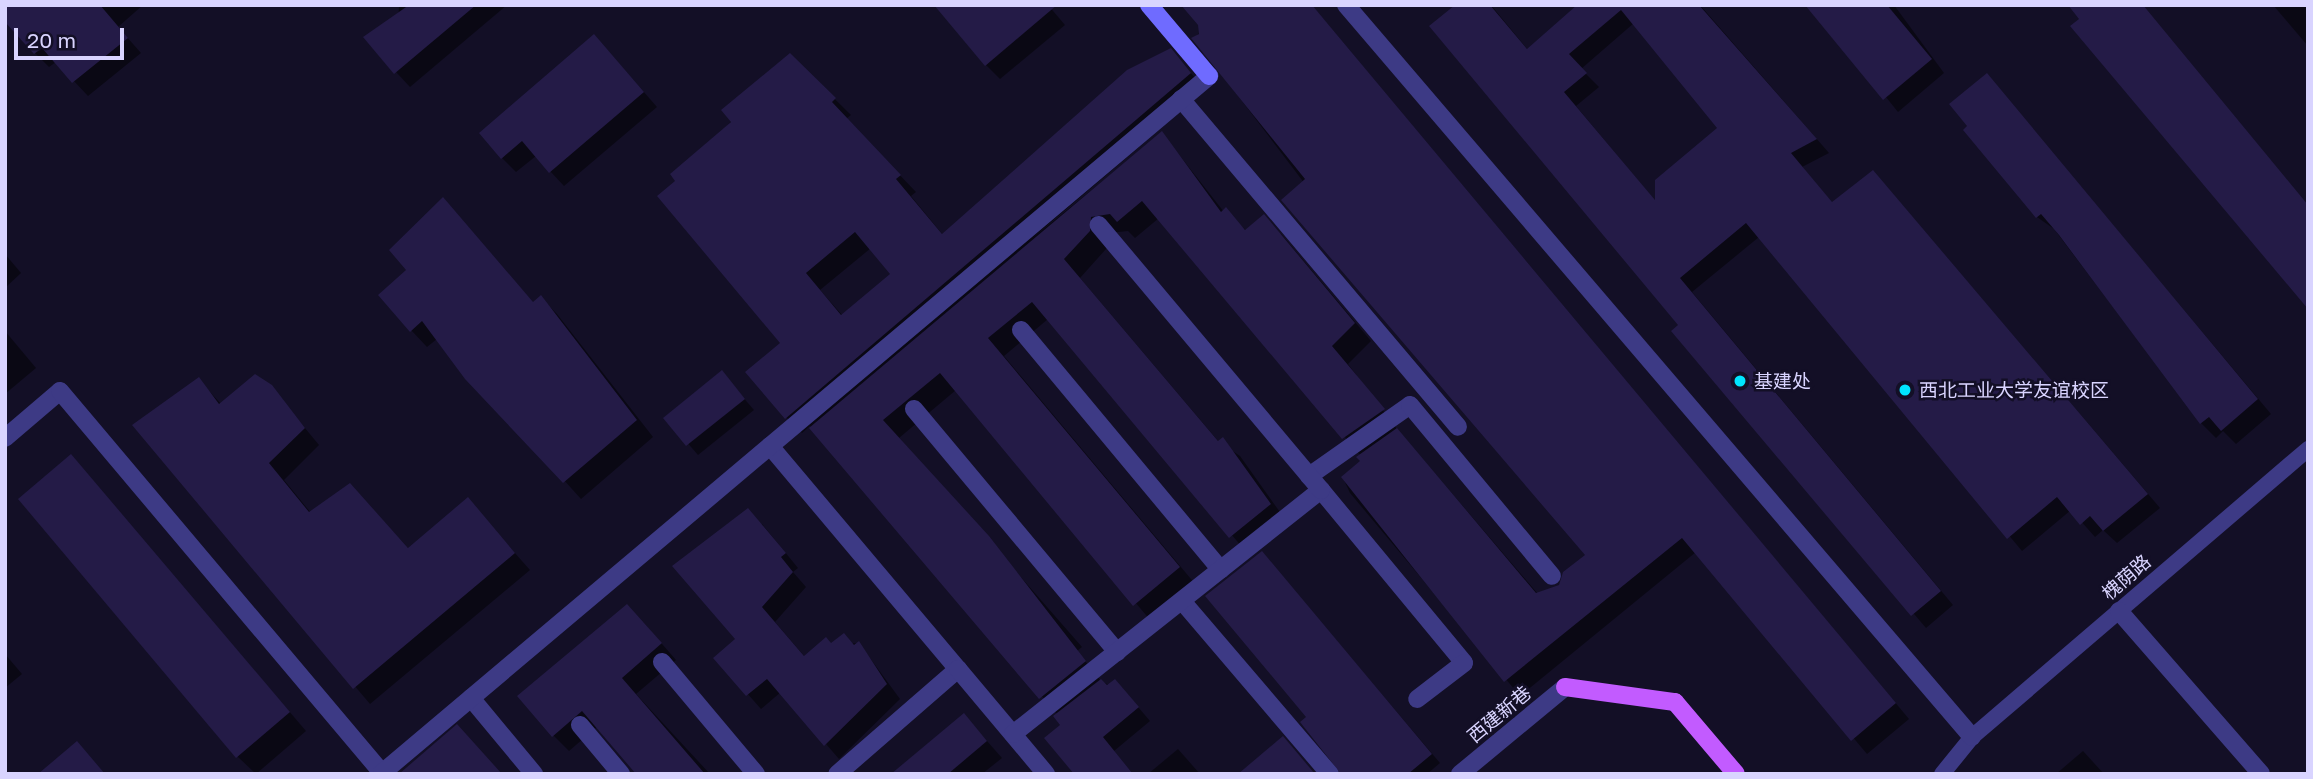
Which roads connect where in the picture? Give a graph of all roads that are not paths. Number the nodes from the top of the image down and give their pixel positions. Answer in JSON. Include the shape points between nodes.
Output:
{"nodes":[{"id":1,"x":1149,"y":5,"type":"edge"},
{"id":2,"x":1346,"y":5,"type":"edge"},
{"id":3,"x":1209,"y":76,"type":"joint"},
{"id":4,"x":1181,"y":99,"type":"junction"},
{"id":5,"x":1099,"y":225,"type":"dead end"},
{"id":6,"x":1021,"y":330,"type":"dead end"},
{"id":7,"x":914,"y":409,"type":"dead end"},
{"id":8,"x":1458,"y":427,"type":"dead end"},
{"id":9,"x":5,"y":438,"type":"edge"},
{"id":10,"x":770,"y":446,"type":"junction"},
{"id":11,"x":2308,"y":449,"type":"edge"},
{"id":12,"x":1315,"y":484,"type":"junction"},
{"id":13,"x":1221,"y":570,"type":"junction"},
{"id":14,"x":1552,"y":576,"type":"dead end"},
{"id":15,"x":1182,"y":601,"type":"junction"},
{"id":16,"x":2119,"y":611,"type":"junction"},
{"id":17,"x":1117,"y":652,"type":"junction"},
{"id":18,"x":662,"y":662,"type":"dead end"},
{"id":19,"x":958,"y":669,"type":"junction"},
{"id":20,"x":1565,"y":687,"type":"joint"},
{"id":21,"x":471,"y":698,"type":"junction"},
{"id":22,"x":1417,"y":699,"type":"dead end"},
{"id":23,"x":580,"y":725,"type":"dead end"},
{"id":24,"x":1013,"y":734,"type":"junction"},
{"id":25,"x":1972,"y":737,"type":"junction"},
{"id":26,"x":382,"y":773,"type":"edge"},
{"id":27,"x":534,"y":774,"type":"edge"},
{"id":28,"x":621,"y":774,"type":"edge"},
{"id":29,"x":756,"y":774,"type":"edge"},
{"id":30,"x":836,"y":774,"type":"edge"},
{"id":31,"x":1046,"y":774,"type":"edge"},
{"id":32,"x":1329,"y":774,"type":"edge"},
{"id":33,"x":1460,"y":774,"type":"edge"},
{"id":34,"x":1736,"y":774,"type":"edge"},
{"id":35,"x":1942,"y":774,"type":"edge"},
{"id":36,"x":2261,"y":774,"type":"edge"}],
"edges":[{"from":1,"to":3,"type":"main road"},
{"from":2,"to":25,"type":"street"},
{"from":3,"to":4,"type":"street"},
{"from":4,"to":8,"type":"street"},
{"from":4,"to":10,"type":"street"},
{"from":5,"to":12,"type":"street"},
{"from":6,"to":13,"type":"street"},
{"from":7,"to":17,"type":"street"},
{"from":9,"to":26,"type":"street","via":[[60,391]]},
{"from":10,"to":19,"type":"street"},
{"from":10,"to":21,"type":"street"},
{"from":11,"to":16,"type":"lane","name":"槐荫路"},
{"from":12,"to":13,"type":"street"},
{"from":12,"to":14,"type":"street","via":[[1410,405]]},
{"from":12,"to":22,"type":"street","via":[[1464,663]]},
{"from":13,"to":15,"type":"street"},
{"from":15,"to":17,"type":"street"},
{"from":15,"to":32,"type":"street"},
{"from":16,"to":25,"type":"lane","name":"槐荫路"},
{"from":16,"to":36,"type":"street"},
{"from":17,"to":24,"type":"street"},
{"from":18,"to":29,"type":"street"},
{"from":19,"to":24,"type":"street"},
{"from":19,"to":30,"type":"street"},
{"from":20,"to":33,"type":"street","name":"西建新巷"},
{"from":20,"to":34,"type":"main road","via":[[1675,702]]},
{"from":21,"to":26,"type":"street"},
{"from":21,"to":27,"type":"street"},
{"from":23,"to":28,"type":"street"},
{"from":24,"to":31,"type":"street"},
{"from":25,"to":35,"type":"lane","name":"槐荫路"}]}
